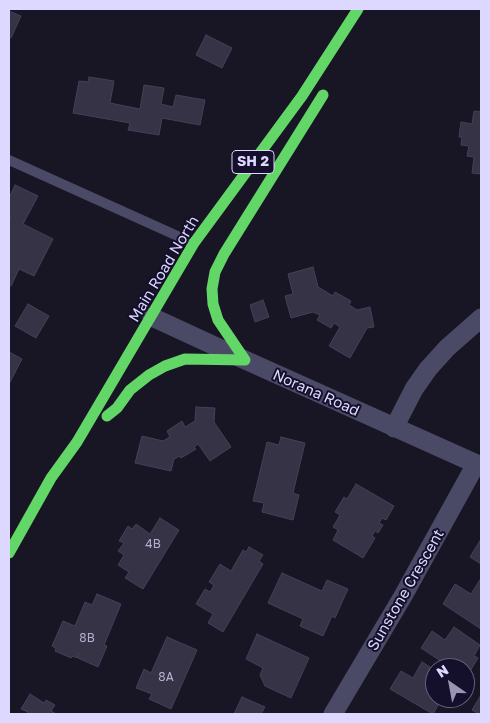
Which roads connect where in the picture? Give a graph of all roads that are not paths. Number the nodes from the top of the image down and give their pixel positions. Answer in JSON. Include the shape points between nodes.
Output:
{"nodes":[{"id":1,"x":358,"y":9,"type":"edge"},
{"id":2,"x":336,"y":46,"type":"junction"},
{"id":3,"x":9,"y":160,"type":"edge"},
{"id":4,"x":194,"y":244,"type":"junction"},
{"id":5,"x":152,"y":317,"type":"junction"},
{"id":6,"x":481,"y":318,"type":"edge"},
{"id":7,"x":244,"y":360,"type":"junction"},
{"id":8,"x":394,"y":428,"type":"junction"},
{"id":9,"x":78,"y":442,"type":"junction"},
{"id":10,"x":479,"y":465,"type":"edge"},
{"id":11,"x":9,"y":553,"type":"edge"},
{"id":12,"x":333,"y":714,"type":"edge"}],
"edges":[{"from":1,"to":2,"type":"highway","name":"Main Road North","number":"SH 2"},
{"from":2,"to":4,"type":"highway","name":"Main Road North","number":"SH 2"},
{"from":2,"to":7,"type":"highway","via":[[325,92],[215,272],[212,289],[218,320]]},
{"from":3,"to":4,"type":"lane"},
{"from":4,"to":5,"type":"highway","name":"Main Road North","number":"SH 2"},
{"from":5,"to":7,"type":"street","name":"Norana Road"},
{"from":5,"to":9,"type":"highway","name":"Main Road North","number":"SH 2"},
{"from":6,"to":8,"type":"street","via":[[428,369]]},
{"from":7,"to":8,"type":"street","name":"Norana Road"},
{"from":7,"to":9,"type":"highway","via":[[185,359],[165,366],[130,390],[117,408]]},
{"from":8,"to":10,"type":"street","name":"Norana Road"},
{"from":9,"to":11,"type":"highway","name":"Main Road North","number":"SH 2","via":[[51,478]]},
{"from":10,"to":12,"type":"street","name":"Sunstone Crescent"}]}
